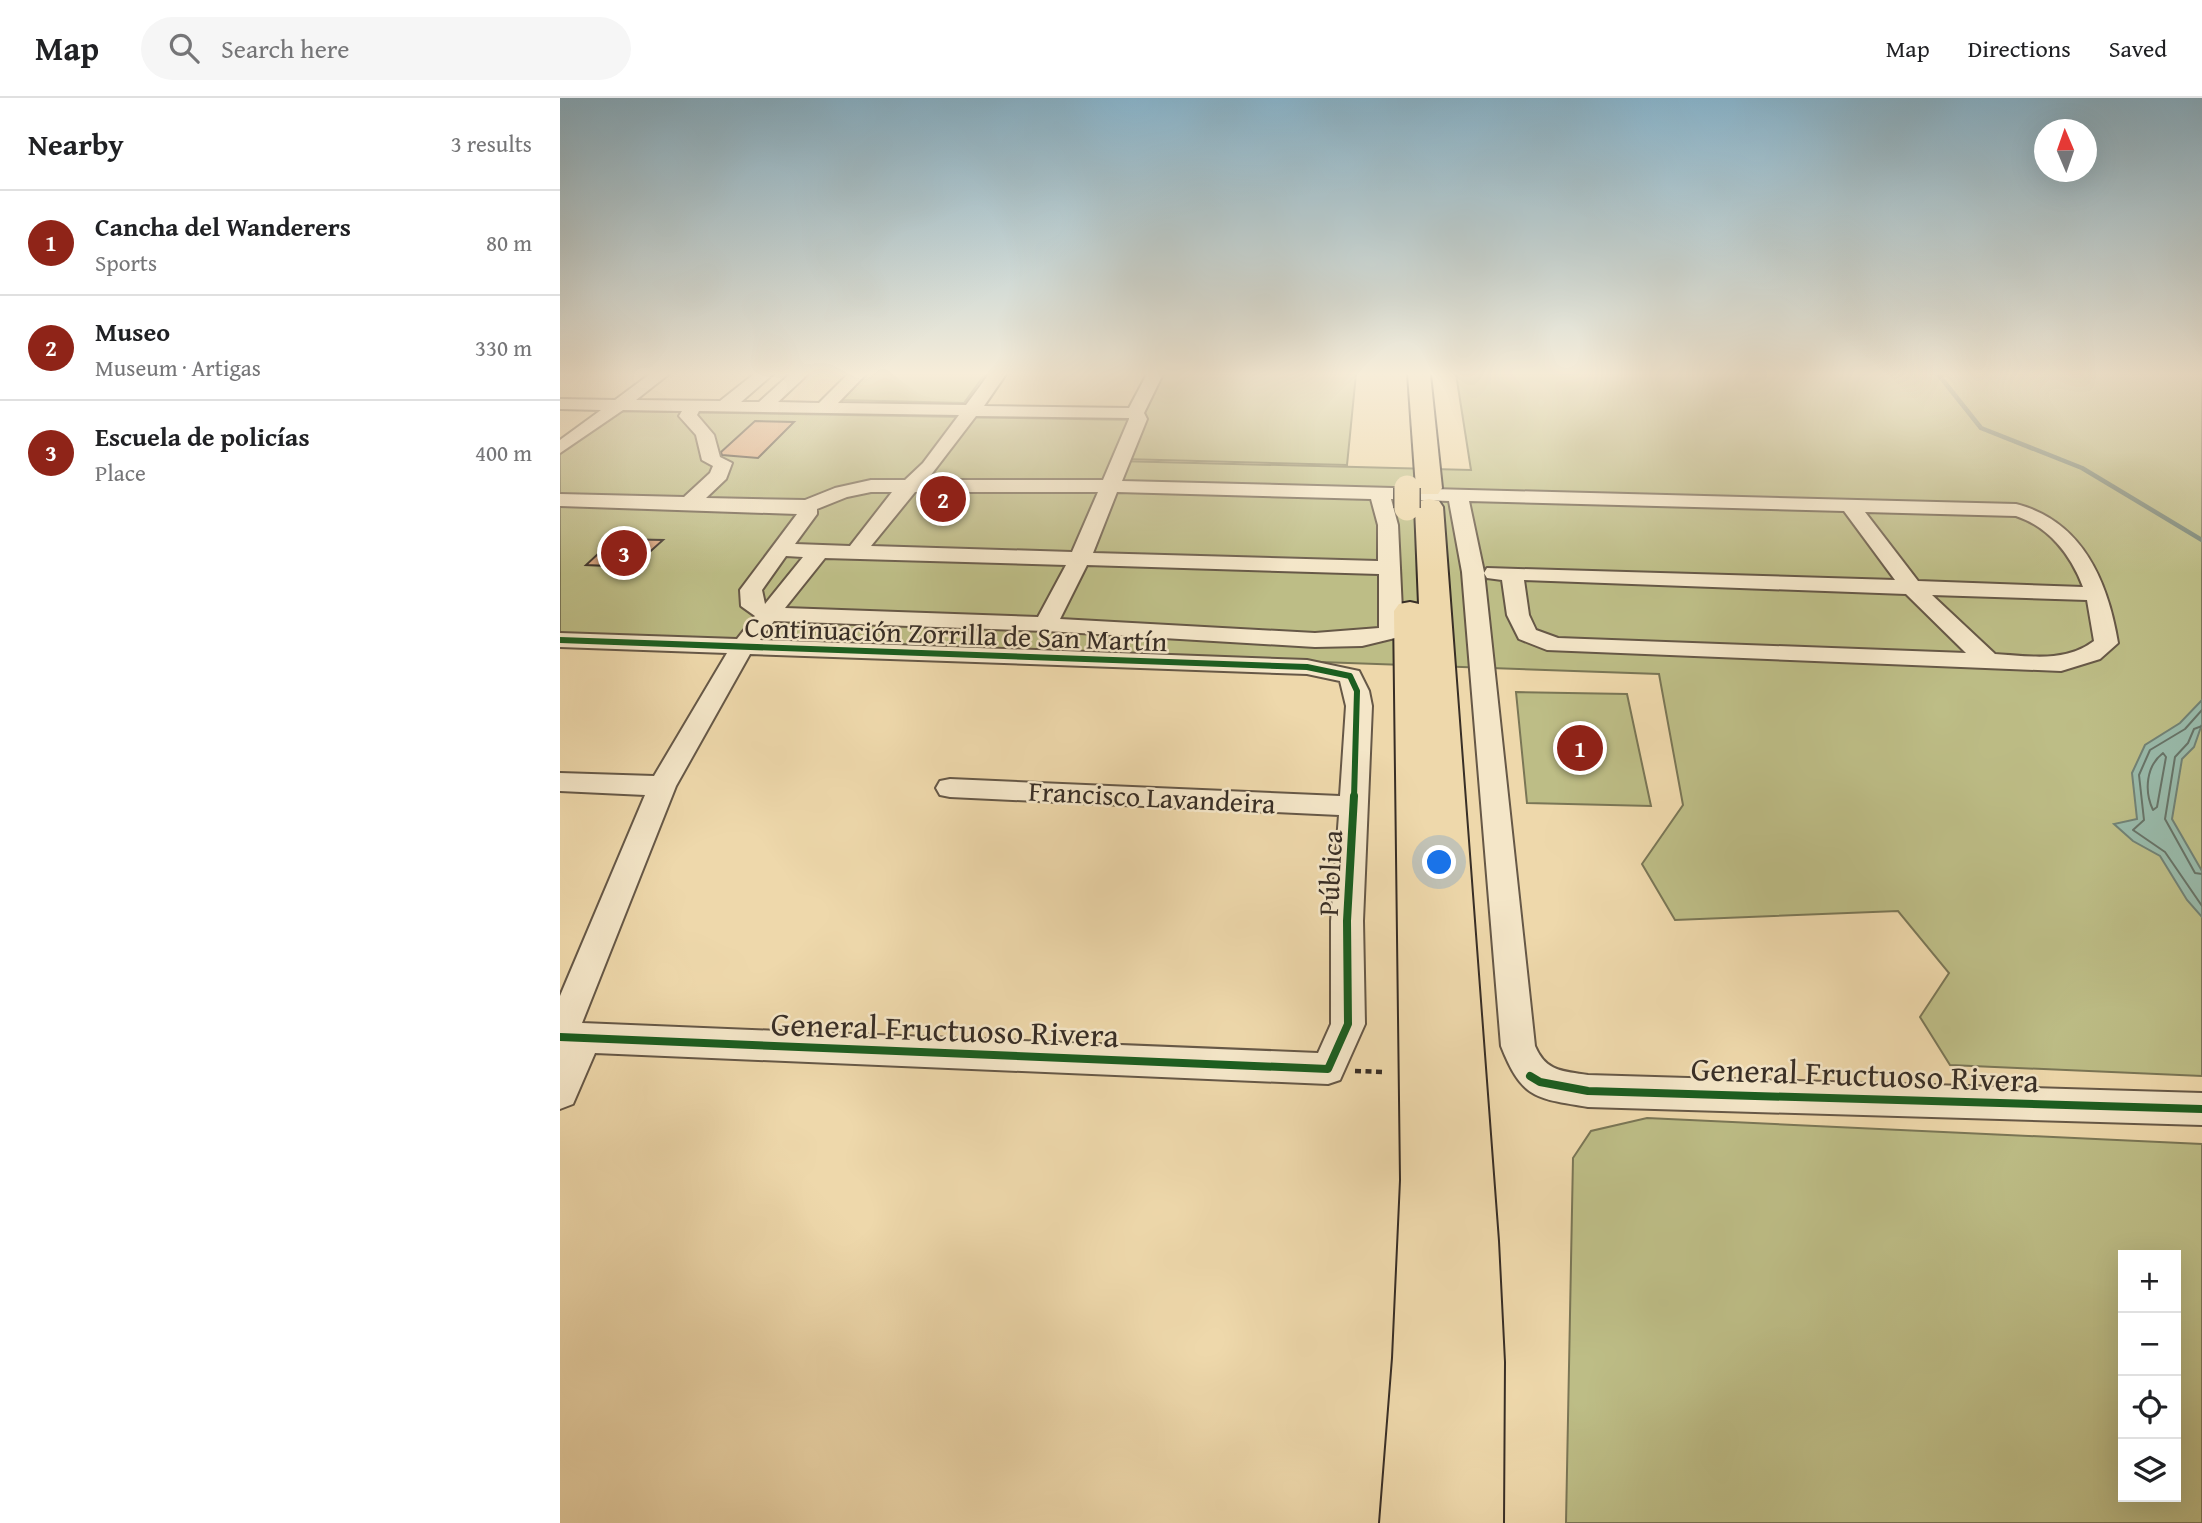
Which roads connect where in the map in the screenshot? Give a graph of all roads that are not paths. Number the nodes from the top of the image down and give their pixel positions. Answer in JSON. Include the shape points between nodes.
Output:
{"nodes":[{"id":1,"x":708,"y":440,"type":"edge"},
{"id":2,"x":949,"y":440,"type":"edge"},
{"id":3,"x":1129,"y":440,"type":"edge"},
{"id":4,"x":1411,"y":440,"type":"edge"},
{"id":5,"x":1418,"y":440,"type":"edge"},
{"id":6,"x":560,"y":486,"type":"edge"},
{"id":7,"x":1109,"y":486,"type":"junction"},
{"id":8,"x":842,"y":492,"type":"junction"},
{"id":9,"x":903,"y":492,"type":"junction"},
{"id":10,"x":696,"y":497,"type":"junction"},
{"id":11,"x":1418,"y":497,"type":"junction"},
{"id":12,"x":560,"y":500,"type":"edge"},
{"id":13,"x":807,"y":506,"type":"junction"},
{"id":14,"x":1850,"y":506,"type":"junction"},
{"id":15,"x":781,"y":550,"type":"junction"},
{"id":16,"x":819,"y":551,"type":"junction"},
{"id":17,"x":857,"y":551,"type":"junction"},
{"id":18,"x":1080,"y":558,"type":"junction"},
{"id":19,"x":1390,"y":568,"type":"junction"},
{"id":20,"x":1474,"y":572,"type":"junction"},
{"id":21,"x":1512,"y":574,"type":"junction"},
{"id":22,"x":1911,"y":587,"type":"junction"},
{"id":23,"x":2098,"y":594,"type":"junction"},
{"id":24,"x":768,"y":614,"type":"junction"},
{"id":25,"x":1046,"y":624,"type":"junction"},
{"id":26,"x":560,"y":640,"type":"edge"},
{"id":27,"x":742,"y":648,"type":"junction"},
{"id":28,"x":1988,"y":661,"type":"junction"},
{"id":29,"x":1350,"y":676,"type":"joint"},
{"id":30,"x":560,"y":782,"type":"edge"},
{"id":31,"x":662,"y":786,"type":"junction"},
{"id":32,"x":950,"y":788,"type":"dead end"},
{"id":33,"x":1355,"y":806,"type":"junction"},
{"id":34,"x":568,"y":1037,"type":"edge"},
{"id":35,"x":1328,"y":1069,"type":"joint"},
{"id":36,"x":560,"y":1093,"type":"edge"},
{"id":37,"x":2202,"y":1109,"type":"edge"},
{"id":38,"x":1413,"y":1523,"type":"edge"},
{"id":39,"x":1470,"y":1523,"type":"edge"}],
"edges":[{"from":1,"to":10,"type":"street","via":[[711,460],[723,463],[719,475]]},
{"from":2,"to":9,"type":"street","via":[[930,467]]},
{"from":3,"to":7,"type":"street"},
{"from":4,"to":11,"type":"highway"},
{"from":5,"to":11,"type":"highway"},
{"from":6,"to":10,"type":"street"},
{"from":7,"to":9,"type":"street"},
{"from":7,"to":11,"type":"street"},
{"from":7,"to":18,"type":"street"},
{"from":8,"to":9,"type":"street","via":[[850,497]]},
{"from":8,"to":10,"type":"street"},
{"from":8,"to":13,"type":"street"},
{"from":9,"to":17,"type":"street"},
{"from":10,"to":12,"type":"street"},
{"from":10,"to":13,"type":"street"},
{"from":11,"to":14,"type":"street"},
{"from":11,"to":19,"type":"street","via":[[1388,525]]},
{"from":11,"to":20,"type":"street"},
{"from":11,"to":38,"type":"highway","via":[[1427,1180]]},
{"from":11,"to":39,"type":"highway","via":[[1471,1241]]},
{"from":13,"to":15,"type":"street","via":[[807,514]]},
{"from":14,"to":22,"type":"street"},
{"from":14,"to":23,"type":"street","via":[[2027,512],[2052,527],[2081,556]]},
{"from":15,"to":16,"type":"street"},
{"from":15,"to":24,"type":"street","via":[[751,590],[752,606]]},
{"from":16,"to":17,"type":"street"},
{"from":16,"to":24,"type":"street"},
{"from":17,"to":18,"type":"street"},
{"from":18,"to":19,"type":"street"},
{"from":18,"to":25,"type":"street"},
{"from":19,"to":25,"type":"street","via":[[1391,632],[1377,637],[1164,634]]},
{"from":20,"to":21,"type":"street"},
{"from":20,"to":37,"type":"street","name":"General Fructuoso Rivera","via":[[1518,1046],[1530,1076],[1588,1091]]},
{"from":21,"to":22,"type":"street"},
{"from":21,"to":28,"type":"street","via":[[1518,615],[1527,634],[1555,645]]},
{"from":22,"to":23,"type":"street"},
{"from":22,"to":28,"type":"street"},
{"from":23,"to":28,"type":"street","via":[[2106,643],[2092,654],[2061,664]]},
{"from":24,"to":25,"type":"street"},
{"from":24,"to":27,"type":"street"},
{"from":26,"to":27,"type":"street","name":"Continuación Zorrilla de San Martín"},
{"from":27,"to":29,"type":"street","name":"Continuación Zorrilla de San Martín","via":[[1307,667]]},
{"from":27,"to":31,"type":"street"},
{"from":29,"to":33,"type":"street","name":"Pública","via":[[1359,706]]},
{"from":30,"to":31,"type":"street"},
{"from":31,"to":34,"type":"street"},
{"from":32,"to":33,"type":"street","name":"Francisco Lavandeira"},
{"from":33,"to":35,"type":"street","name":"Pública","via":[[1348,1024]]},
{"from":34,"to":35,"type":"street","name":"General Fructuoso Rivera"},
{"from":34,"to":36,"type":"street"}]}
